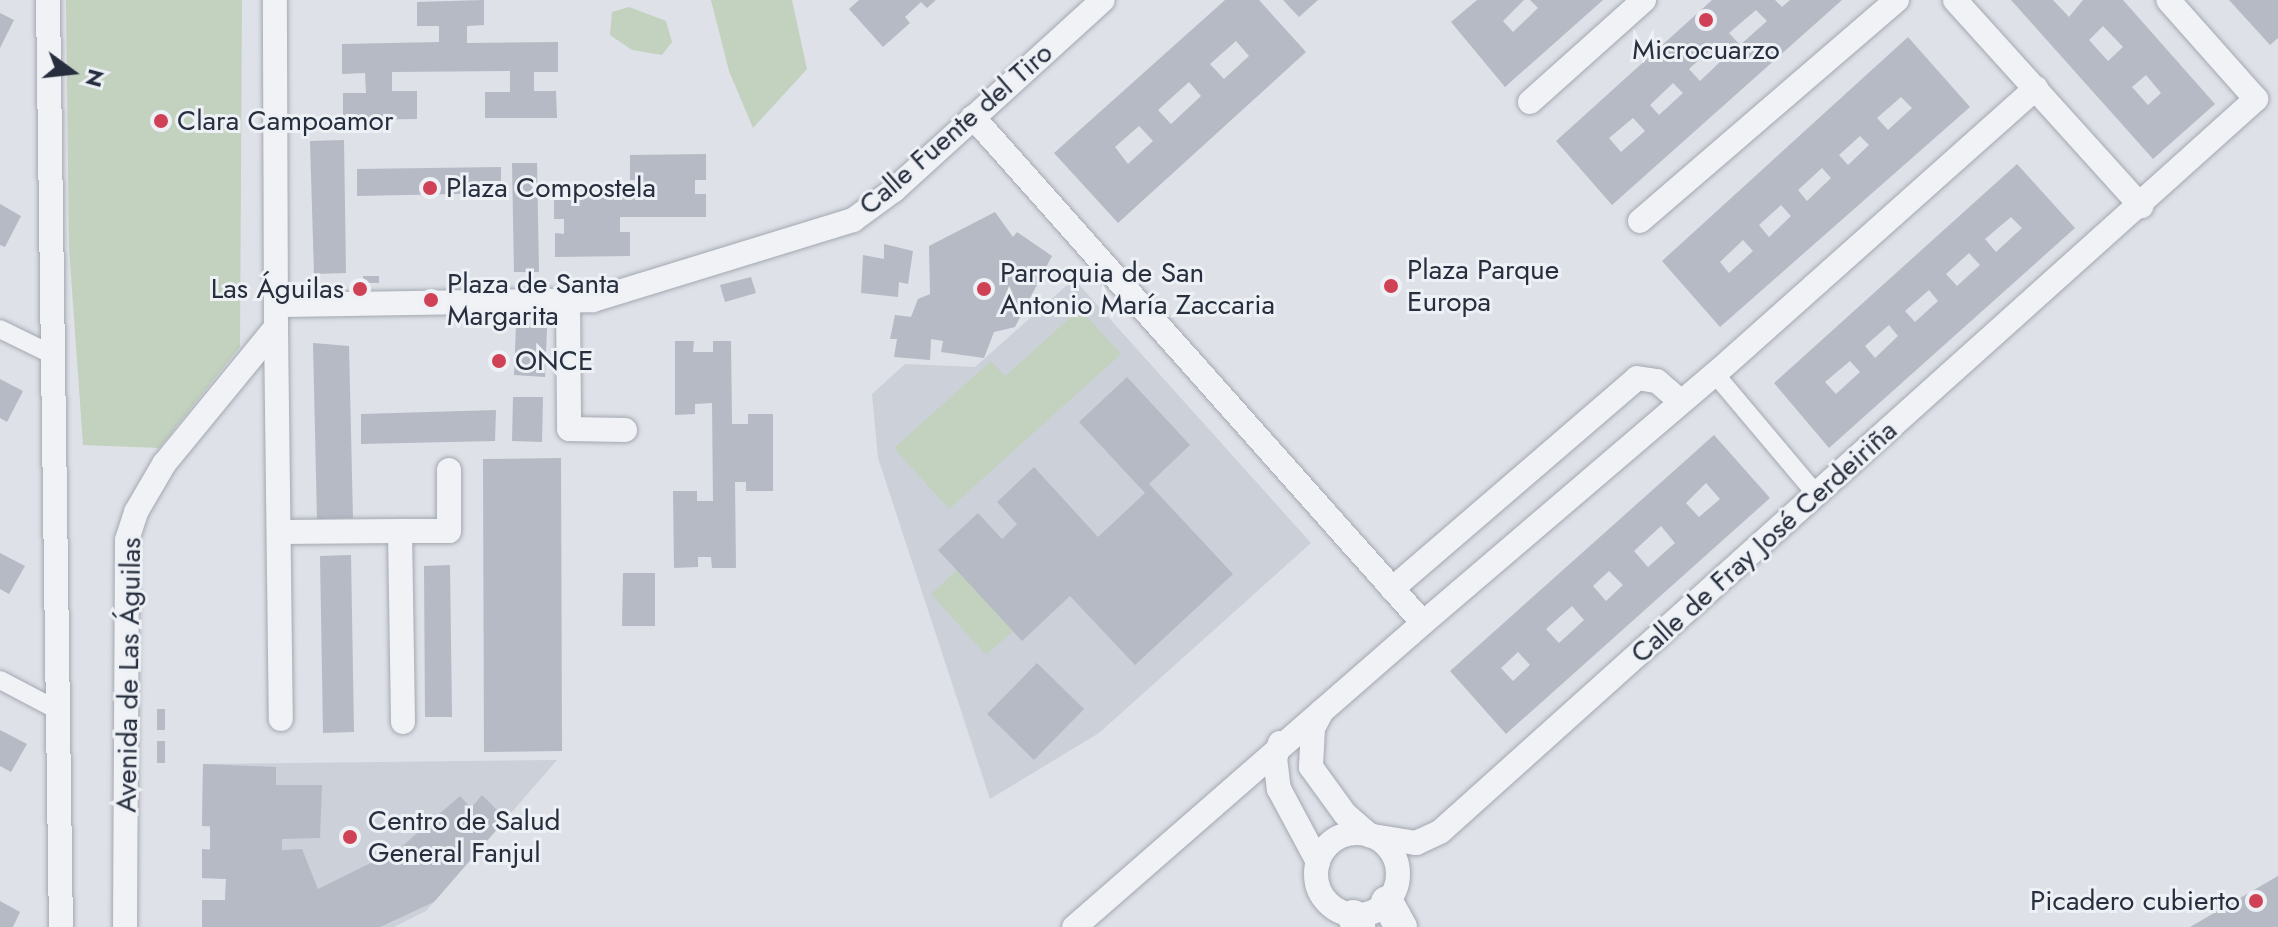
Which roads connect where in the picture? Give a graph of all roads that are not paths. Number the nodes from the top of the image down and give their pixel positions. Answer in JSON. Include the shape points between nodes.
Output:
{"nodes":[{"id":1,"x":48,"y":0,"type":"edge"},
{"id":2,"x":275,"y":0,"type":"edge"},
{"id":3,"x":1103,"y":0,"type":"edge"},
{"id":4,"x":1644,"y":0,"type":"edge"},
{"id":5,"x":1897,"y":0,"type":"edge"},
{"id":6,"x":1955,"y":0,"type":"edge"},
{"id":7,"x":2168,"y":0,"type":"edge"},
{"id":8,"x":2036,"y":88,"type":"junction"},
{"id":9,"x":1530,"y":102,"type":"dead end"},
{"id":10,"x":973,"y":117,"type":"junction"},
{"id":11,"x":2141,"y":206,"type":"junction"},
{"id":12,"x":1640,"y":221,"type":"dead end"},
{"id":13,"x":568,"y":302,"type":"junction"},
{"id":14,"x":278,"y":316,"type":"junction"},
{"id":15,"x":0,"y":329,"type":"edge"},
{"id":16,"x":55,"y":356,"type":"junction"},
{"id":17,"x":1715,"y":374,"type":"junction"},
{"id":18,"x":1679,"y":400,"type":"junction"},
{"id":19,"x":625,"y":430,"type":"dead end"},
{"id":20,"x":449,"y":470,"type":"dead end"},
{"id":21,"x":1816,"y":494,"type":"junction"},
{"id":22,"x":400,"y":531,"type":"junction"},
{"id":23,"x":280,"y":532,"type":"junction"},
{"id":24,"x":1392,"y":589,"type":"junction"},
{"id":25,"x":1423,"y":623,"type":"junction"},
{"id":26,"x":0,"y":680,"type":"edge"},
{"id":27,"x":1327,"y":702,"type":"junction"},
{"id":28,"x":59,"y":711,"type":"junction"},
{"id":29,"x":281,"y":719,"type":"dead end"},
{"id":30,"x":403,"y":722,"type":"dead end"},
{"id":31,"x":1280,"y":743,"type":"junction"},
{"id":32,"x":1372,"y":836,"type":"junction"},
{"id":33,"x":1318,"y":862,"type":"junction"},
{"id":34,"x":1394,"y":914,"type":"edge"},
{"id":35,"x":1356,"y":921,"type":"edge"},
{"id":36,"x":61,"y":927,"type":"edge"},
{"id":37,"x":125,"y":927,"type":"edge"},
{"id":38,"x":1074,"y":927,"type":"edge"}],
"edges":[{"from":1,"to":16,"type":"street"},
{"from":2,"to":14,"type":"street"},
{"from":3,"to":10,"type":"street","name":"Calle Fuente del Tiro"},
{"from":4,"to":9,"type":"street"},
{"from":5,"to":12,"type":"street"},
{"from":6,"to":8,"type":"street"},
{"from":7,"to":11,"type":"street","name":"Calle de Fray José Cerdeiriña","via":[[2256,99]]},
{"from":8,"to":11,"type":"street"},
{"from":8,"to":17,"type":"street"},
{"from":10,"to":13,"type":"street","name":"Calle Fuente del Tiro","via":[[853,220],[674,278]]},
{"from":10,"to":24,"type":"street"},
{"from":11,"to":21,"type":"street","name":"Calle de Fray José Cerdeiriña"},
{"from":13,"to":14,"type":"street","name":"Calle Fuente del Tiro"},
{"from":13,"to":19,"type":"street","via":[[569,429]]},
{"from":14,"to":23,"type":"street"},
{"from":14,"to":37,"type":"street","name":"Avenida de Las Águilas","via":[[164,464],[130,528]]},
{"from":15,"to":16,"type":"street"},
{"from":16,"to":28,"type":"street"},
{"from":17,"to":18,"type":"street"},
{"from":17,"to":21,"type":"street"},
{"from":18,"to":24,"type":"street","via":[[1657,381],[1637,378]]},
{"from":18,"to":25,"type":"street"},
{"from":20,"to":22,"type":"street","via":[[449,531]]},
{"from":21,"to":32,"type":"street","name":"Calle de Fray José Cerdeiriña","via":[[1440,832],[1416,843]]},
{"from":22,"to":23,"type":"street"},
{"from":22,"to":30,"type":"street"},
{"from":23,"to":29,"type":"street"},
{"from":24,"to":25,"type":"street"},
{"from":25,"to":27,"type":"street"},
{"from":26,"to":28,"type":"street"},
{"from":27,"to":31,"type":"street"},
{"from":27,"to":32,"type":"street","via":[[1313,728],[1311,767],[1345,814]]},
{"from":28,"to":36,"type":"street"},
{"from":31,"to":33,"type":"street","via":[[1275,758],[1279,789]]},
{"from":31,"to":38,"type":"street"},
{"from":32,"to":33,"type":"street","via":[[1357,833],[1333,841]]},
{"from":32,"to":34,"type":"street","via":[[1384,843],[1397,865]]},
{"from":33,"to":35,"type":"street","via":[[1322,897]]},
{"from":34,"to":35,"type":"street","via":[[1377,910]]}]}
